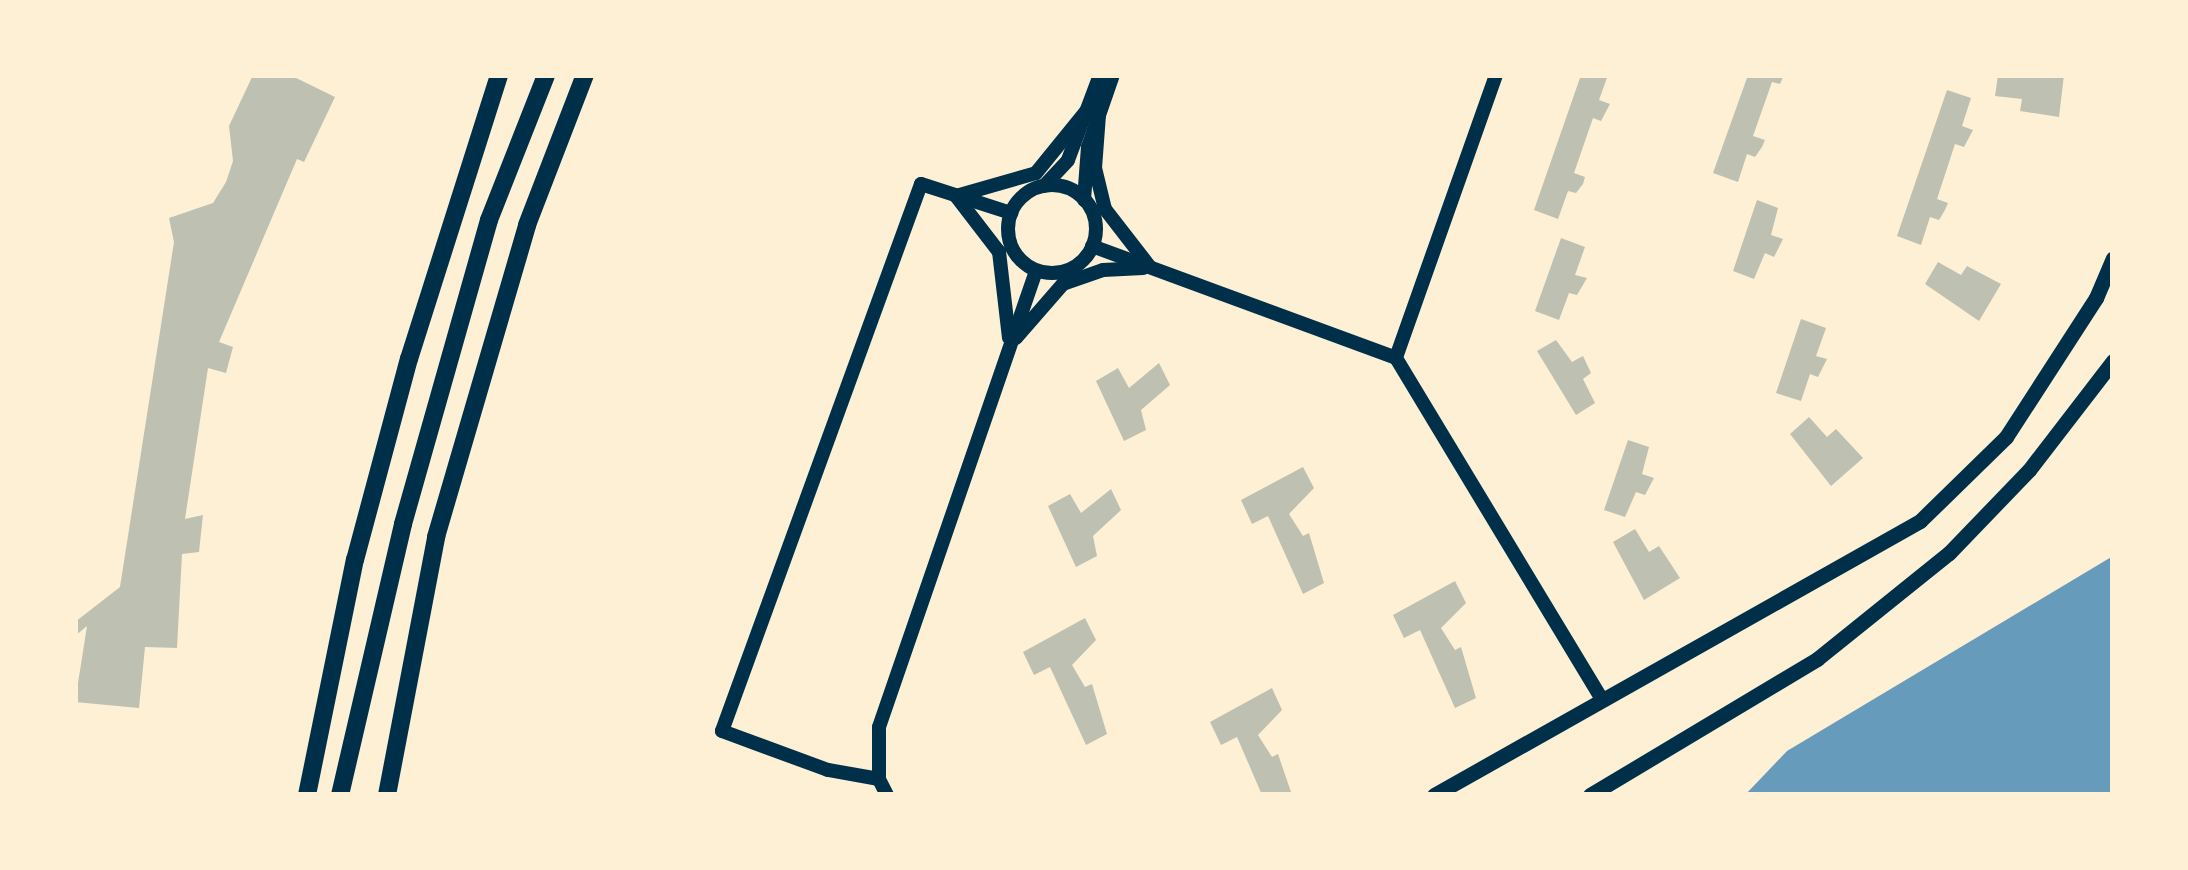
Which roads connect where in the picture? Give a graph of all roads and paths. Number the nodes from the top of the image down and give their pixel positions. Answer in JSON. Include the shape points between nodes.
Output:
{"nodes":[{"id":1,"x":499,"y":75,"type":"edge"},
{"id":2,"x":546,"y":75,"type":"edge"},
{"id":3,"x":586,"y":75,"type":"edge"},
{"id":4,"x":598,"y":75,"type":"edge"},
{"id":5,"x":1100,"y":75,"type":"edge"},
{"id":6,"x":1113,"y":75,"type":"edge"},
{"id":7,"x":1496,"y":75,"type":"edge"},
{"id":8,"x":1093,"y":112,"type":"junction"},
{"id":9,"x":1044,"y":186,"type":"junction"},
{"id":10,"x":956,"y":196,"type":"junction"},
{"id":11,"x":1084,"y":200,"type":"junction"},
{"id":12,"x":1011,"y":213,"type":"junction"},
{"id":13,"x":528,"y":225,"type":"junction"},
{"id":14,"x":1092,"y":246,"type":"junction"},
{"id":15,"x":2113,"y":258,"type":"edge"},
{"id":16,"x":1151,"y":268,"type":"junction"},
{"id":17,"x":1036,"y":271,"type":"junction"},
{"id":18,"x":1010,"y":346,"type":"junction"},
{"id":19,"x":1396,"y":358,"type":"junction"},
{"id":20,"x":2113,"y":361,"type":"edge"},
{"id":21,"x":1601,"y":698,"type":"junction"},
{"id":22,"x":880,"y":778,"type":"junction"},
{"id":23,"x":306,"y":795,"type":"edge"},
{"id":24,"x":340,"y":795,"type":"edge"},
{"id":25,"x":387,"y":795,"type":"edge"},
{"id":26,"x":887,"y":795,"type":"edge"},
{"id":27,"x":1434,"y":795,"type":"edge"},
{"id":28,"x":1590,"y":795,"type":"edge"}],
"edges":[{"from":1,"to":23,"type":"highway","via":[[409,359],[355,560]]},
{"from":2,"to":24,"type":"highway","via":[[489,220],[404,524]]},
{"from":3,"to":13,"type":"highway"},
{"from":4,"to":13,"type":"highway"},
{"from":5,"to":8,"type":"street"},
{"from":6,"to":8,"type":"street"},
{"from":7,"to":19,"type":"street"},
{"from":8,"to":9,"type":"street","via":[[1068,160]]},
{"from":8,"to":10,"type":"street","via":[[1036,173]]},
{"from":8,"to":11,"type":"street"},
{"from":8,"to":16,"type":"street","via":[[1102,199]]},
{"from":9,"to":11,"type":"street","via":[[1069,188]]},
{"from":9,"to":12,"type":"street","via":[[1028,192]]},
{"from":10,"to":12,"type":"street"},
{"from":10,"to":18,"type":"street","via":[[999,252]]},
{"from":10,"to":22,"type":"street","via":[[921,184],[722,731],[828,770]]},
{"from":11,"to":14,"type":"street","via":[[1096,223]]},
{"from":12,"to":17,"type":"street","via":[[1009,240]]},
{"from":13,"to":25,"type":"highway","via":[[436,536]]},
{"from":14,"to":16,"type":"street"},
{"from":14,"to":17,"type":"street","via":[[1066,271]]},
{"from":15,"to":21,"type":"main road","via":[[2096,298],[2006,437],[1920,521]]},
{"from":16,"to":18,"type":"street","via":[[1103,270],[1063,284]]},
{"from":16,"to":19,"type":"street"},
{"from":17,"to":18,"type":"street"},
{"from":18,"to":22,"type":"street","via":[[879,727]]},
{"from":19,"to":21,"type":"street"},
{"from":20,"to":28,"type":"main road","via":[[2028,470],[1949,553],[1817,659]]},
{"from":21,"to":27,"type":"main road"},
{"from":22,"to":26,"type":"street"}]}
